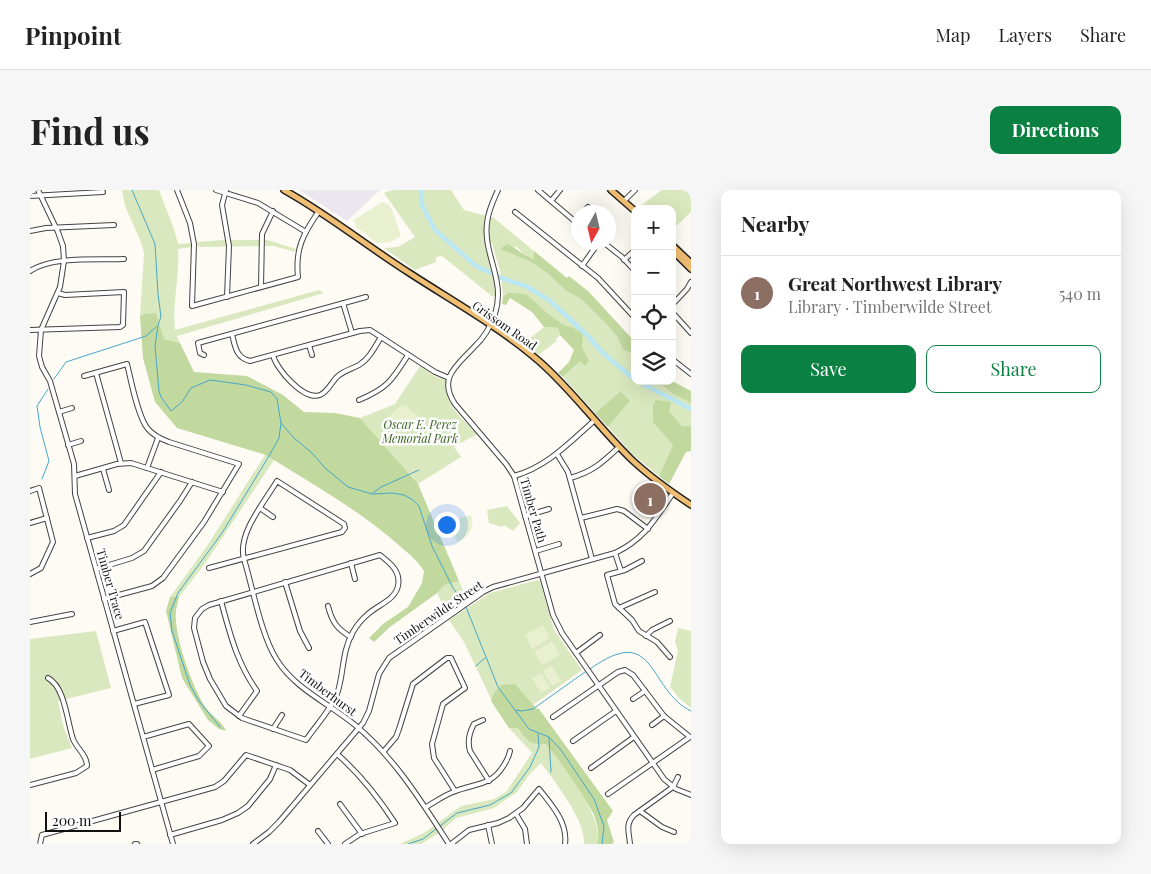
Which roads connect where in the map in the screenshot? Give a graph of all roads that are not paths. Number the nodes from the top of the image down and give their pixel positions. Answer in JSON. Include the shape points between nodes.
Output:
{"nodes":[{"id":1,"x":177,"y":190,"type":"edge"},
{"id":2,"x":216,"y":190,"type":"edge"},
{"id":3,"x":284,"y":190,"type":"edge"},
{"id":4,"x":498,"y":190,"type":"edge"},
{"id":5,"x":538,"y":190,"type":"edge"},
{"id":6,"x":560,"y":190,"type":"edge"},
{"id":7,"x":611,"y":190,"type":"edge"},
{"id":8,"x":635,"y":190,"type":"edge"},
{"id":9,"x":40,"y":191,"type":"edge"},
{"id":10,"x":225,"y":191,"type":"edge"},
{"id":11,"x":103,"y":192,"type":"dead end"},
{"id":12,"x":30,"y":196,"type":"edge"},
{"id":13,"x":551,"y":201,"type":"junction"},
{"id":14,"x":624,"y":201,"type":"junction"},
{"id":15,"x":631,"y":207,"type":"edge"},
{"id":16,"x":273,"y":211,"type":"junction"},
{"id":17,"x":318,"y":212,"type":"junction"},
{"id":18,"x":515,"y":212,"type":"dead end"},
{"id":19,"x":571,"y":216,"type":"edge"},
{"id":20,"x":114,"y":225,"type":"dead end"},
{"id":21,"x":56,"y":227,"type":"junction"},
{"id":22,"x":30,"y":231,"type":"edge"},
{"id":23,"x":306,"y":232,"type":"junction"},
{"id":24,"x":676,"y":249,"type":"edge"},
{"id":25,"x":593,"y":250,"type":"edge"},
{"id":26,"x":612,"y":250,"type":"edge"},
{"id":27,"x":631,"y":254,"type":"edge"},
{"id":28,"x":676,"y":254,"type":"edge"},
{"id":29,"x":124,"y":258,"type":"dead end"},
{"id":30,"x":624,"y":260,"type":"junction"},
{"id":31,"x":64,"y":261,"type":"junction"},
{"id":32,"x":691,"y":263,"type":"edge"},
{"id":33,"x":582,"y":266,"type":"junction"},
{"id":34,"x":631,"y":267,"type":"edge"},
{"id":35,"x":691,"y":269,"type":"edge"},
{"id":36,"x":30,"y":271,"type":"edge"},
{"id":37,"x":691,"y":282,"type":"edge"},
{"id":38,"x":261,"y":287,"type":"junction"},
{"id":39,"x":689,"y":288,"type":"edge"},
{"id":40,"x":58,"y":293,"type":"junction"},
{"id":41,"x":227,"y":296,"type":"junction"},
{"id":42,"x":366,"y":297,"type":"dead end"},
{"id":43,"x":676,"y":301,"type":"edge"},
{"id":44,"x":343,"y":303,"type":"junction"},
{"id":45,"x":631,"y":314,"type":"edge"},
{"id":46,"x":676,"y":316,"type":"edge"},
{"id":47,"x":490,"y":325,"type":"junction"},
{"id":48,"x":30,"y":330,"type":"edge"},
{"id":49,"x":40,"y":330,"type":"junction"},
{"id":50,"x":352,"y":333,"type":"junction"},
{"id":51,"x":691,"y":333,"type":"edge"},
{"id":52,"x":232,"y":334,"type":"junction"},
{"id":53,"x":381,"y":337,"type":"junction"},
{"id":54,"x":309,"y":345,"type":"junction"},
{"id":55,"x":204,"y":355,"type":"dead end"},
{"id":56,"x":273,"y":355,"type":"junction"},
{"id":57,"x":312,"y":355,"type":"dead end"},
{"id":58,"x":408,"y":355,"type":"junction"},
{"id":59,"x":676,"y":362,"type":"edge"},
{"id":60,"x":96,"y":372,"type":"junction"},
{"id":61,"x":691,"y":374,"type":"edge"},
{"id":62,"x":84,"y":376,"type":"dead end"},
{"id":63,"x":449,"y":378,"type":"junction"},
{"id":64,"x":359,"y":400,"type":"dead end"},
{"id":65,"x":72,"y":408,"type":"dead end"},
{"id":66,"x":59,"y":412,"type":"junction"},
{"id":67,"x":595,"y":420,"type":"junction"},
{"id":68,"x":158,"y":438,"type":"junction"},
{"id":69,"x":81,"y":441,"type":"dead end"},
{"id":70,"x":68,"y":444,"type":"junction"},
{"id":71,"x":619,"y":446,"type":"junction"},
{"id":72,"x":557,"y":454,"type":"junction"},
{"id":73,"x":121,"y":463,"type":"junction"},
{"id":74,"x":103,"y":468,"type":"junction"},
{"id":75,"x":147,"y":468,"type":"junction"},
{"id":76,"x":161,"y":472,"type":"junction"},
{"id":77,"x":75,"y":476,"type":"junction"},
{"id":78,"x":514,"y":476,"type":"junction"},
{"id":79,"x":570,"y":478,"type":"junction"},
{"id":80,"x":192,"y":482,"type":"junction"},
{"id":81,"x":109,"y":490,"type":"dead end"},
{"id":82,"x":30,"y":491,"type":"edge"},
{"id":83,"x":223,"y":492,"type":"junction"},
{"id":84,"x":674,"y":493,"type":"junction"},
{"id":85,"x":691,"y":505,"type":"edge"},
{"id":86,"x":260,"y":508,"type":"junction"},
{"id":87,"x":549,"y":509,"type":"dead end"},
{"id":88,"x":525,"y":516,"type":"junction"},
{"id":89,"x":273,"y":517,"type":"dead end"},
{"id":90,"x":47,"y":518,"type":"junction"},
{"id":91,"x":581,"y":518,"type":"junction"},
{"id":92,"x":30,"y":523,"type":"edge"},
{"id":93,"x":648,"y":529,"type":"junction"},
{"id":94,"x":87,"y":538,"type":"junction"},
{"id":95,"x":559,"y":544,"type":"dead end"},
{"id":96,"x":536,"y":551,"type":"junction"},
{"id":97,"x":614,"y":553,"type":"junction"},
{"id":98,"x":244,"y":559,"type":"junction"},
{"id":99,"x":592,"y":559,"type":"junction"},
{"id":100,"x":642,"y":561,"type":"dead end"},
{"id":101,"x":351,"y":563,"type":"junction"},
{"id":102,"x":209,"y":568,"type":"dead end"},
{"id":103,"x":96,"y":569,"type":"junction"},
{"id":104,"x":621,"y":571,"type":"junction"},
{"id":105,"x":542,"y":573,"type":"junction"},
{"id":106,"x":30,"y":574,"type":"edge"},
{"id":107,"x":355,"y":579,"type":"dead end"},
{"id":108,"x":286,"y":582,"type":"junction"},
{"id":109,"x":253,"y":591,"type":"junction"},
{"id":110,"x":655,"y":592,"type":"dead end"},
{"id":111,"x":104,"y":599,"type":"junction"},
{"id":112,"x":221,"y":601,"type":"junction"},
{"id":113,"x":328,"y":606,"type":"dead end"},
{"id":114,"x":619,"y":608,"type":"junction"},
{"id":115,"x":72,"y":614,"type":"dead end"},
{"id":116,"x":670,"y":621,"type":"dead end"},
{"id":117,"x":30,"y":622,"type":"edge"},
{"id":118,"x":113,"y":631,"type":"junction"},
{"id":119,"x":351,"y":636,"type":"junction"},
{"id":120,"x":600,"y":636,"type":"dead end"},
{"id":121,"x":646,"y":636,"type":"junction"},
{"id":122,"x":309,"y":648,"type":"dead end"},
{"id":123,"x":576,"y":653,"type":"junction"},
{"id":124,"x":670,"y":657,"type":"dead end"},
{"id":125,"x":48,"y":678,"type":"dead end"},
{"id":126,"x":598,"y":685,"type":"junction"},
{"id":127,"x":645,"y":691,"type":"junction"},
{"id":128,"x":633,"y":699,"type":"dead end"},
{"id":129,"x":134,"y":704,"type":"junction"},
{"id":130,"x":330,"y":706,"type":"junction"},
{"id":131,"x":616,"y":711,"type":"junction"},
{"id":132,"x":282,"y":715,"type":"dead end"},
{"id":133,"x":239,"y":716,"type":"junction"},
{"id":134,"x":664,"y":716,"type":"junction"},
{"id":135,"x":553,"y":717,"type":"dead end"},
{"id":136,"x":482,"y":720,"type":"dead end"},
{"id":137,"x":652,"y":725,"type":"dead end"},
{"id":138,"x":358,"y":728,"type":"junction"},
{"id":139,"x":273,"y":729,"type":"junction"},
{"id":140,"x":143,"y":737,"type":"junction"},
{"id":141,"x":634,"y":737,"type":"junction"},
{"id":142,"x":690,"y":737,"type":"edge"},
{"id":143,"x":573,"y":741,"type":"dead end"},
{"id":144,"x":510,"y":751,"type":"dead end"},
{"id":145,"x":384,"y":752,"type":"junction"},
{"id":146,"x":337,"y":754,"type":"junction"},
{"id":147,"x":653,"y":763,"type":"junction"},
{"id":148,"x":276,"y":765,"type":"junction"},
{"id":149,"x":591,"y":768,"type":"dead end"},
{"id":150,"x":152,"y":770,"type":"junction"},
{"id":151,"x":678,"y":777,"type":"dead end"},
{"id":152,"x":489,"y":781,"type":"junction"},
{"id":153,"x":30,"y":785,"type":"edge"},
{"id":154,"x":310,"y":785,"type":"junction"},
{"id":155,"x":673,"y":787,"type":"junction"},
{"id":156,"x":455,"y":791,"type":"junction"},
{"id":157,"x":608,"y":794,"type":"dead end"},
{"id":158,"x":691,"y":795,"type":"edge"},
{"id":159,"x":161,"y":802,"type":"junction"},
{"id":160,"x":340,"y":804,"type":"dead end"},
{"id":161,"x":426,"y":807,"type":"junction"},
{"id":162,"x":640,"y":811,"type":"junction"},
{"id":163,"x":516,"y":814,"type":"junction"},
{"id":164,"x":488,"y":825,"type":"junction"},
{"id":165,"x":318,"y":831,"type":"dead end"},
{"id":166,"x":674,"y":832,"type":"dead end"},
{"id":167,"x":362,"y":834,"type":"junction"},
{"id":168,"x":170,"y":835,"type":"junction"},
{"id":169,"x":260,"y":840,"type":"junction"},
{"id":170,"x":40,"y":844,"type":"edge"},
{"id":171,"x":173,"y":844,"type":"edge"},
{"id":172,"x":253,"y":844,"type":"edge"},
{"id":173,"x":263,"y":844,"type":"edge"},
{"id":174,"x":328,"y":844,"type":"edge"},
{"id":175,"x":345,"y":844,"type":"edge"},
{"id":176,"x":450,"y":844,"type":"edge"},
{"id":177,"x":492,"y":844,"type":"edge"},
{"id":178,"x":527,"y":844,"type":"edge"},
{"id":179,"x":565,"y":844,"type":"edge"},
{"id":180,"x":630,"y":844,"type":"edge"}],
"edges":[{"from":1,"to":41,"type":"street","via":[[194,244],[192,306]]},
{"from":2,"to":10,"type":"street"},
{"from":3,"to":17,"type":"main road","name":"Grissom Road"},
{"from":4,"to":47,"type":"street","via":[[487,223],[498,301]]},
{"from":5,"to":13,"type":"street"},
{"from":6,"to":13,"type":"street"},
{"from":7,"to":14,"type":"main road"},
{"from":8,"to":14,"type":"street"},
{"from":9,"to":11,"type":"street"},
{"from":9,"to":12,"type":"street"},
{"from":9,"to":21,"type":"street"},
{"from":10,"to":16,"type":"street"},
{"from":10,"to":41,"type":"street","via":[[222,205],[229,246]]},
{"from":13,"to":19,"type":"street"},
{"from":14,"to":15,"type":"main road"},
{"from":16,"to":23,"type":"street"},
{"from":16,"to":38,"type":"street","via":[[262,232]]},
{"from":17,"to":23,"type":"street"},
{"from":17,"to":47,"type":"main road","name":"Grissom Road"},
{"from":18,"to":33,"type":"street"},
{"from":20,"to":21,"type":"street"},
{"from":21,"to":22,"type":"street"},
{"from":21,"to":31,"type":"street"},
{"from":23,"to":38,"type":"street","via":[[297,255],[298,278]]},
{"from":24,"to":32,"type":"main road"},
{"from":25,"to":33,"type":"street"},
{"from":26,"to":30,"type":"street"},
{"from":27,"to":30,"type":"street"},
{"from":28,"to":35,"type":"main road"},
{"from":29,"to":31,"type":"street"},
{"from":30,"to":34,"type":"street"},
{"from":31,"to":36,"type":"street","via":[[46,263]]},
{"from":31,"to":40,"type":"street"},
{"from":33,"to":45,"type":"street"},
{"from":37,"to":39,"type":"street"},
{"from":38,"to":41,"type":"street"},
{"from":39,"to":43,"type":"street"},
{"from":40,"to":49,"type":"street"},
{"from":40,"to":49,"type":"street","via":[[124,292],[123,325]]},
{"from":42,"to":44,"type":"street"},
{"from":44,"to":50,"type":"street"},
{"from":44,"to":52,"type":"street"},
{"from":46,"to":51,"type":"street"},
{"from":47,"to":63,"type":"street","via":[[475,347],[456,364]]},
{"from":47,"to":67,"type":"main road","name":"Grissom Road","via":[[540,362]]},
{"from":48,"to":49,"type":"street"},
{"from":49,"to":66,"type":"street","name":"Timber Trace","via":[[40,362]]},
{"from":50,"to":53,"type":"street","via":[[366,330]]},
{"from":50,"to":54,"type":"street"},
{"from":52,"to":55,"type":"street","via":[[198,343],[200,353]]},
{"from":52,"to":56,"type":"street","via":[[239,355],[246,360]]},
{"from":53,"to":56,"type":"street","via":[[364,362],[339,375],[325,392],[317,396],[305,393],[281,372]]},
{"from":53,"to":58,"type":"street"},
{"from":54,"to":56,"type":"street"},
{"from":54,"to":57,"type":"street"},
{"from":58,"to":63,"type":"street"},
{"from":58,"to":64,"type":"street","via":[[386,386]]},
{"from":59,"to":61,"type":"street"},
{"from":60,"to":62,"type":"street"},
{"from":60,"to":68,"type":"street","via":[[127,364],[143,422]]},
{"from":60,"to":73,"type":"street"},
{"from":63,"to":78,"type":"street","name":"Timber Path","via":[[449,392],[454,404]]},
{"from":65,"to":66,"type":"street"},
{"from":66,"to":70,"type":"street","name":"Timber Trace"},
{"from":67,"to":71,"type":"main road","name":"Grissom Road"},
{"from":67,"to":72,"type":"street"},
{"from":68,"to":75,"type":"street"},
{"from":68,"to":83,"type":"street","via":[[239,464]]},
{"from":69,"to":70,"type":"street"},
{"from":70,"to":77,"type":"street","name":"Timber Trace"},
{"from":71,"to":79,"type":"street","via":[[596,468]]},
{"from":71,"to":84,"type":"main road","name":"Grissom Road"},
{"from":72,"to":78,"type":"street"},
{"from":72,"to":79,"type":"street"},
{"from":73,"to":74,"type":"street"},
{"from":73,"to":75,"type":"street"},
{"from":74,"to":77,"type":"street"},
{"from":74,"to":81,"type":"street"},
{"from":75,"to":76,"type":"street"},
{"from":76,"to":80,"type":"street"},
{"from":76,"to":94,"type":"street","via":[[124,525]]},
{"from":77,"to":94,"type":"street","name":"Timber Trace"},
{"from":78,"to":88,"type":"street","name":"Timber Path"},
{"from":79,"to":91,"type":"street"},
{"from":80,"to":83,"type":"street"},
{"from":80,"to":103,"type":"street","via":[[144,551]]},
{"from":82,"to":90,"type":"street","via":[[39,488]]},
{"from":83,"to":111,"type":"street","via":[[163,578],[152,586]]},
{"from":84,"to":85,"type":"main road","name":"Grissom Road"},
{"from":84,"to":93,"type":"street","name":"Timberwilde Street"},
{"from":86,"to":89,"type":"street"},
{"from":86,"to":98,"type":"street","name":"Timberhurst","via":[[243,539]]},
{"from":86,"to":98,"type":"street","name":"Timberhurst","via":[[277,481],[334,516],[345,528],[342,532]]},
{"from":87,"to":88,"type":"street"},
{"from":88,"to":96,"type":"street","name":"Timber Path"},
{"from":90,"to":92,"type":"street"},
{"from":90,"to":106,"type":"street","via":[[53,542],[41,568]]},
{"from":91,"to":93,"type":"street","via":[[617,509]]},
{"from":91,"to":99,"type":"street"},
{"from":93,"to":97,"type":"street","name":"Timberwilde Street","via":[[632,544]]},
{"from":94,"to":103,"type":"street","name":"Timber Trace"},
{"from":95,"to":96,"type":"street"},
{"from":96,"to":105,"type":"street","name":"Timber Path"},
{"from":97,"to":99,"type":"street","name":"Timberwilde Street"},
{"from":97,"to":104,"type":"street"},
{"from":98,"to":102,"type":"street"},
{"from":98,"to":109,"type":"street","name":"Timberhurst"},
{"from":99,"to":105,"type":"street","name":"Timberwilde Street"},
{"from":100,"to":104,"type":"street"},
{"from":101,"to":107,"type":"street"},
{"from":101,"to":108,"type":"street"},
{"from":101,"to":119,"type":"street","via":[[380,555],[395,568],[399,577],[392,598],[362,620]]},
{"from":103,"to":111,"type":"street","name":"Timber Trace"},
{"from":104,"to":114,"type":"street","via":[[607,575]]},
{"from":105,"to":123,"type":"street","name":"Timber Path","via":[[558,626]]},
{"from":105,"to":138,"type":"street","name":"Timberwilde Street","via":[[490,589],[397,651],[386,662],[369,711]]},
{"from":108,"to":109,"type":"street"},
{"from":108,"to":122,"type":"street","via":[[300,632]]},
{"from":109,"to":112,"type":"street"},
{"from":109,"to":130,"type":"street","name":"Timberhurst","via":[[278,662],[297,682]]},
{"from":110,"to":114,"type":"street"},
{"from":111,"to":118,"type":"street","name":"Timber Trace"},
{"from":112,"to":133,"type":"street","via":[[238,659],[257,691]]},
{"from":112,"to":133,"type":"street","via":[[202,609],[196,616],[194,628],[210,679],[226,706]]},
{"from":113,"to":119,"type":"street","via":[[336,626]]},
{"from":114,"to":121,"type":"street"},
{"from":115,"to":117,"type":"street"},
{"from":116,"to":121,"type":"street"},
{"from":118,"to":129,"type":"street","name":"Timber Trace"},
{"from":118,"to":129,"type":"street","via":[[145,622],[168,695]]},
{"from":119,"to":130,"type":"street","via":[[338,690]]},
{"from":120,"to":123,"type":"street"},
{"from":121,"to":124,"type":"street","via":[[657,642]]},
{"from":123,"to":126,"type":"street","name":"Timber Path"},
{"from":125,"to":153,"type":"street","via":[[59,691],[74,740],[86,758],[87,766],[76,773]]},
{"from":126,"to":127,"type":"street","via":[[625,670],[632,673]]},
{"from":126,"to":131,"type":"street","name":"Timber Path"},
{"from":126,"to":135,"type":"street"},
{"from":127,"to":128,"type":"street"},
{"from":127,"to":134,"type":"street"},
{"from":129,"to":140,"type":"street","name":"Timber Trace"},
{"from":130,"to":138,"type":"street","name":"Timberhurst"},
{"from":130,"to":139,"type":"street","via":[[306,740]]},
{"from":131,"to":141,"type":"street","name":"Timber Path"},
{"from":131,"to":143,"type":"street"},
{"from":132,"to":139,"type":"street"},
{"from":133,"to":139,"type":"street"},
{"from":134,"to":137,"type":"street"},
{"from":134,"to":142,"type":"street"},
{"from":136,"to":152,"type":"street","via":[[474,724],[468,746]]},
{"from":138,"to":145,"type":"street","name":"Timberhurst"},
{"from":138,"to":146,"type":"street","name":"Timberwilde Street"},
{"from":140,"to":150,"type":"street","name":"Timber Trace"},
{"from":140,"to":150,"type":"street","via":[[189,724],[209,746],[199,756]]},
{"from":141,"to":147,"type":"street","name":"Timber Path"},
{"from":141,"to":149,"type":"street"},
{"from":142,"to":147,"type":"street"},
{"from":144,"to":152,"type":"street","via":[[500,772]]},
{"from":145,"to":156,"type":"street","via":[[396,737],[413,684],[450,658],[465,688],[443,704],[432,755]]},
{"from":145,"to":161,"type":"street","name":"Timberhurst"},
{"from":146,"to":154,"type":"street","name":"Timberwilde Street"},
{"from":146,"to":167,"type":"street","via":[[368,784],[396,823]]},
{"from":147,"to":155,"type":"street","name":"Timber Path"},
{"from":147,"to":157,"type":"street"},
{"from":148,"to":154,"type":"street","via":[[293,772]]},
{"from":148,"to":159,"type":"street","via":[[246,755],[220,785]]},
{"from":148,"to":168,"type":"street","via":[[267,784],[238,813]]},
{"from":150,"to":159,"type":"street","name":"Timber Trace"},
{"from":151,"to":155,"type":"street"},
{"from":152,"to":156,"type":"street"},
{"from":154,"to":169,"type":"street","name":"Timberwilde Street"},
{"from":155,"to":158,"type":"street","name":"Timber Path"},
{"from":155,"to":162,"type":"street"},
{"from":156,"to":161,"type":"street"},
{"from":159,"to":168,"type":"street","name":"Timber Trace"},
{"from":159,"to":170,"type":"street","via":[[42,835]]},
{"from":160,"to":167,"type":"street"},
{"from":161,"to":176,"type":"street","name":"Timberhurst"},
{"from":162,"to":166,"type":"street"},
{"from":162,"to":180,"type":"street","via":[[629,820]]},
{"from":163,"to":164,"type":"street"},
{"from":163,"to":178,"type":"street","via":[[525,829]]},
{"from":163,"to":179,"type":"street","via":[[539,790],[561,820]]},
{"from":164,"to":176,"type":"street","via":[[469,830]]},
{"from":164,"to":177,"type":"street"},
{"from":165,"to":174,"type":"street"},
{"from":167,"to":175,"type":"street"},
{"from":168,"to":171,"type":"street","name":"Timber Trace"},
{"from":169,"to":172,"type":"street","name":"Timberwilde Street"},
{"from":169,"to":173,"type":"street"}]}
